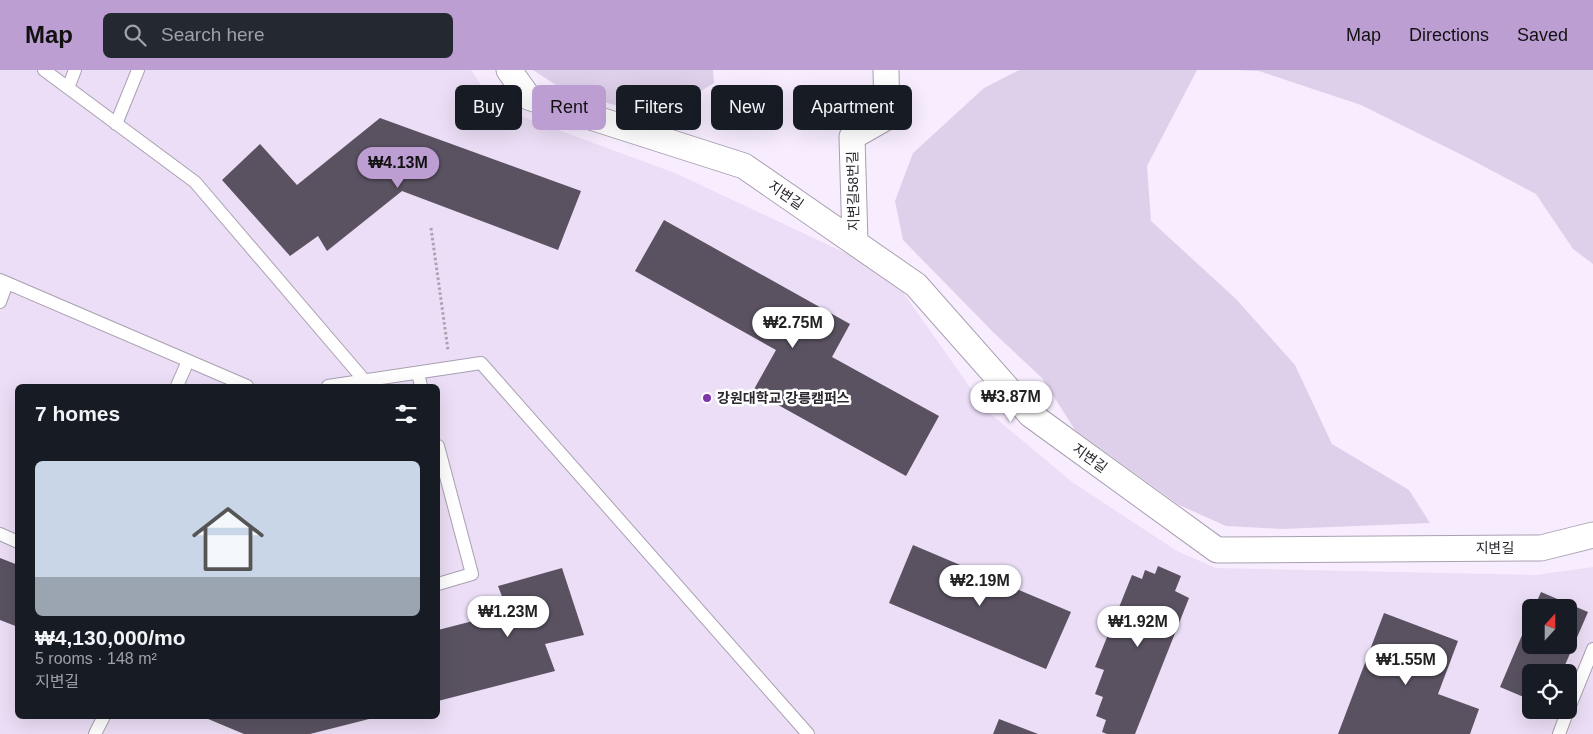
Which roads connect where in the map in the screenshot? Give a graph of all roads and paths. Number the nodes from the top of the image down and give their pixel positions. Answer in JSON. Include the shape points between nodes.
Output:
{"nodes":[{"id":1,"x":44,"y":70,"type":"edge"},
{"id":2,"x":75,"y":70,"type":"edge"},
{"id":3,"x":138,"y":70,"type":"edge"},
{"id":4,"x":509,"y":70,"type":"edge"},
{"id":5,"x":886,"y":70,"type":"edge"},
{"id":6,"x":68,"y":88,"type":"junction"},
{"id":7,"x":116,"y":124,"type":"junction"},
{"id":8,"x":431,"y":228,"type":"dead end"},
{"id":9,"x":854,"y":242,"type":"junction"},
{"id":10,"x":4,"y":281,"type":"edge"},
{"id":11,"x":0,"y":302,"type":"edge"},
{"id":12,"x":188,"y":361,"type":"junction"},
{"id":13,"x":451,"y":368,"type":"junction"},
{"id":14,"x":418,"y":373,"type":"junction"},
{"id":15,"x":365,"y":381,"type":"junction"},
{"id":16,"x":178,"y":384,"type":"edge"},
{"id":17,"x":236,"y":384,"type":"edge"},
{"id":18,"x":343,"y":384,"type":"edge"},
{"id":19,"x":421,"y":384,"type":"edge"},
{"id":20,"x":440,"y":454,"type":"edge"},
{"id":21,"x":0,"y":534,"type":"edge"},
{"id":22,"x":1593,"y":535,"type":"edge"},
{"id":23,"x":15,"y":541,"type":"edge"},
{"id":24,"x":440,"y":583,"type":"edge"},
{"id":25,"x":1593,"y":649,"type":"edge"},
{"id":26,"x":1577,"y":687,"type":"edge"},
{"id":27,"x":102,"y":719,"type":"edge"},
{"id":28,"x":1564,"y":719,"type":"edge"},
{"id":29,"x":95,"y":734,"type":"edge"},
{"id":30,"x":808,"y":734,"type":"edge"},
{"id":31,"x":1558,"y":734,"type":"edge"}],
"edges":[{"from":1,"to":6,"type":"lane"},
{"from":2,"to":6,"type":"lane"},
{"from":3,"to":7,"type":"lane"},
{"from":4,"to":9,"type":"street","name":"지변길","via":[[528,97],[744,166]]},
{"from":5,"to":9,"type":"street","name":"지변길58번길","via":[[887,116],[852,137]]},
{"from":6,"to":7,"type":"lane"},
{"from":7,"to":15,"type":"lane","via":[[195,182]]},
{"from":8,"to":13,"type":"path"},
{"from":9,"to":22,"type":"street","name":"지변길","via":[[916,285],[1031,415],[1217,550],[1541,548]]},
{"from":10,"to":11,"type":"lane"},
{"from":10,"to":12,"type":"lane"},
{"from":12,"to":16,"type":"lane"},
{"from":12,"to":17,"type":"lane"},
{"from":13,"to":14,"type":"lane"},
{"from":13,"to":30,"type":"lane","via":[[481,363]]},
{"from":14,"to":15,"type":"lane"},
{"from":14,"to":19,"type":"lane"},
{"from":15,"to":18,"type":"lane"},
{"from":20,"to":24,"type":"lane","via":[[472,574]]},
{"from":21,"to":23,"type":"lane"},
{"from":25,"to":26,"type":"lane"},
{"from":27,"to":29,"type":"lane"},
{"from":28,"to":31,"type":"lane"}]}
